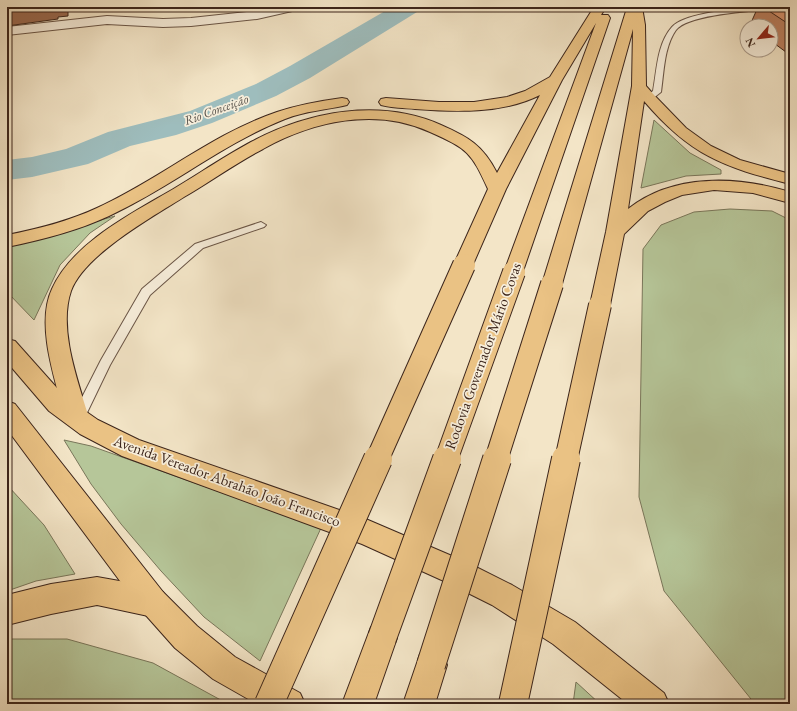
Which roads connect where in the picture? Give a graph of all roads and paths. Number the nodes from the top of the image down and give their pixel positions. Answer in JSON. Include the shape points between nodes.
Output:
{"nodes":[{"id":1,"x":297,"y":7,"type":"edge"},
{"id":2,"x":600,"y":7,"type":"edge"},
{"id":3,"x":608,"y":7,"type":"edge"},
{"id":4,"x":633,"y":7,"type":"edge"},
{"id":5,"x":636,"y":7,"type":"edge"},
{"id":6,"x":774,"y":7,"type":"edge"},
{"id":7,"x":257,"y":11,"type":"edge"},
{"id":8,"x":7,"y":31,"type":"edge"},
{"id":9,"x":555,"y":80,"type":"junction"},
{"id":10,"x":644,"y":92,"type":"junction"},
{"id":11,"x":790,"y":179,"type":"edge"},
{"id":12,"x":496,"y":188,"type":"junction"},
{"id":13,"x":790,"y":198,"type":"edge"},
{"id":14,"x":261,"y":225,"type":"dead end"},
{"id":15,"x":615,"y":232,"type":"junction"},
{"id":16,"x":7,"y":241,"type":"edge"},
{"id":17,"x":7,"y":347,"type":"edge"},
{"id":18,"x":7,"y":411,"type":"edge"},
{"id":19,"x":77,"y":418,"type":"junction"},
{"id":20,"x":153,"y":602,"type":"junction"},
{"id":21,"x":7,"y":610,"type":"edge"},
{"id":22,"x":269,"y":704,"type":"edge"},
{"id":23,"x":289,"y":704,"type":"edge"},
{"id":24,"x":358,"y":704,"type":"edge"},
{"id":25,"x":419,"y":704,"type":"edge"},
{"id":26,"x":513,"y":704,"type":"edge"},
{"id":27,"x":653,"y":704,"type":"edge"}],
"edges":[{"from":1,"to":7,"type":"street"},
{"from":2,"to":9,"type":"main road"},
{"from":3,"to":24,"type":"main road","name":"Rodovia Governador Mário Covas","bridge":true},
{"from":4,"to":25,"type":"main road","bridge":true,"via":[[552,284]]},
{"from":5,"to":10,"type":"main road"},
{"from":6,"to":10,"type":"lane","via":[[706,16],[675,26],[666,43],[658,92]]},
{"from":7,"to":8,"type":"street","via":[[191,22],[107,20]]},
{"from":9,"to":12,"type":"main road"},
{"from":9,"to":16,"type":"main road","via":[[526,96],[476,106],[435,107],[361,101],[338,102],[276,117],[113,208],[60,227]]},
{"from":10,"to":11,"type":"main road","via":[[675,127],[708,150],[733,162]]},
{"from":10,"to":15,"type":"main road"},
{"from":12,"to":19,"type":"main road","via":[[478,154],[468,144],[418,121],[370,114],[343,116],[308,124],[274,136],[140,216],[106,239],[80,263],[61,291],[56,308],[62,366]]},
{"from":12,"to":22,"type":"main road","bridge":true},
{"from":13,"to":15,"type":"main road","via":[[760,189],[705,185],[659,198],[641,208]]},
{"from":14,"to":19,"type":"lane","via":[[199,246],[146,292]]},
{"from":15,"to":26,"type":"main road","bridge":true},
{"from":17,"to":19,"type":"main road","name":"Avenida Vereador Abrahão João Francisco","via":[[57,404]]},
{"from":18,"to":20,"type":"main road"},
{"from":19,"to":27,"type":"main road","name":"Avenida Vereador Abrahão João Francisco","via":[[89,427],[131,448],[368,533],[502,595],[564,633]]},
{"from":20,"to":21,"type":"main road","via":[[97,591]]},
{"from":20,"to":23,"type":"main road","via":[[186,637],[224,668]]}]}
